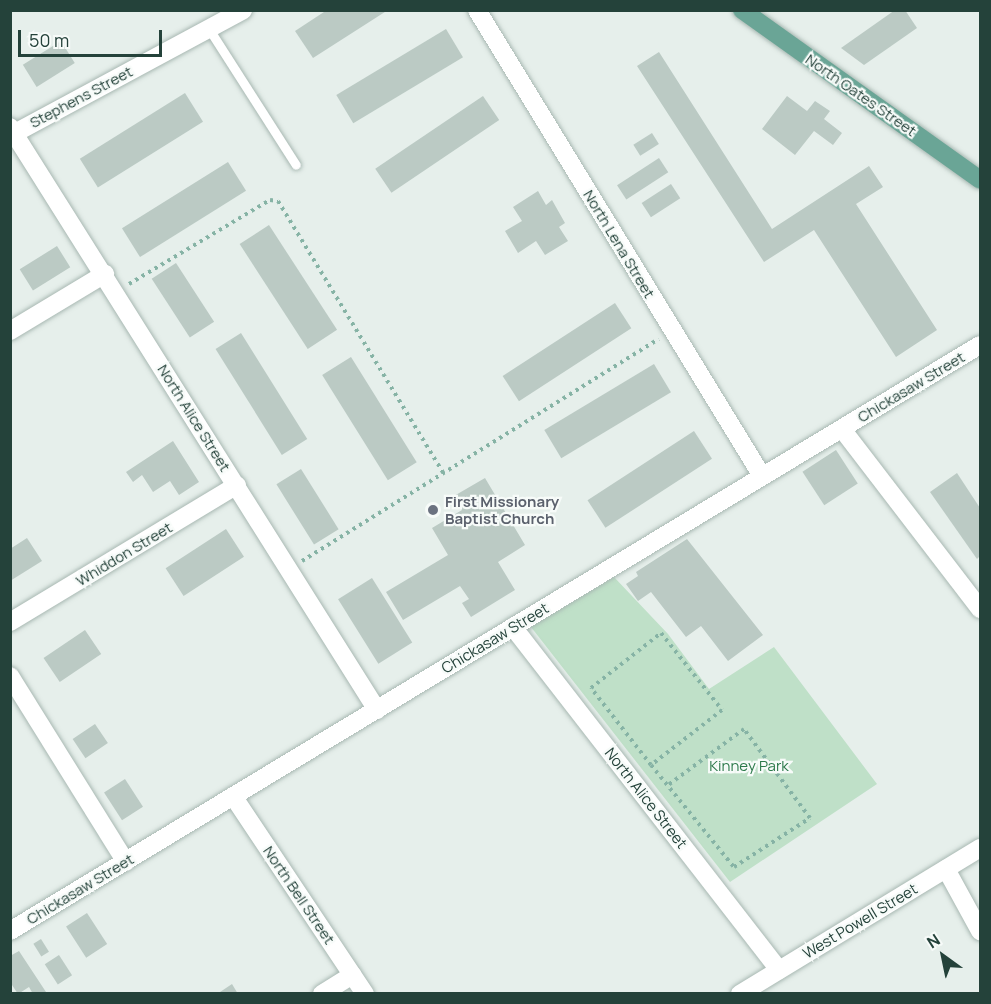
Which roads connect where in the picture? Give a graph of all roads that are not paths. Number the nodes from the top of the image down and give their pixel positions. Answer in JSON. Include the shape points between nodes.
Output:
{"nodes":[{"id":1,"x":243,"y":10,"type":"edge"},
{"id":2,"x":477,"y":10,"type":"edge"},
{"id":3,"x":742,"y":10,"type":"edge"},
{"id":4,"x":209,"y":29,"type":"junction"},
{"id":5,"x":13,"y":130,"type":"edge"},
{"id":6,"x":296,"y":165,"type":"dead end"},
{"id":7,"x":981,"y":180,"type":"edge"},
{"id":8,"x":105,"y":274,"type":"junction"},
{"id":9,"x":10,"y":331,"type":"edge"},
{"id":10,"x":981,"y":345,"type":"edge"},
{"id":11,"x":842,"y":429,"type":"junction"},
{"id":12,"x":762,"y":476,"type":"junction"},
{"id":13,"x":237,"y":485,"type":"junction"},
{"id":14,"x":978,"y":600,"type":"edge"},
{"id":15,"x":10,"y":622,"type":"edge"},
{"id":16,"x":513,"y":627,"type":"junction"},
{"id":17,"x":10,"y":676,"type":"edge"},
{"id":18,"x":377,"y":710,"type":"junction"},
{"id":19,"x":233,"y":796,"type":"junction"},
{"id":20,"x":981,"y":848,"type":"edge"},
{"id":21,"x":126,"y":862,"type":"junction"},
{"id":22,"x":946,"y":869,"type":"junction"},
{"id":23,"x":10,"y":931,"type":"edge"},
{"id":24,"x":981,"y":931,"type":"edge"},
{"id":25,"x":778,"y":970,"type":"junction"},
{"id":26,"x":352,"y":975,"type":"junction"},
{"id":27,"x":748,"y":991,"type":"edge"},
{"id":28,"x":322,"y":993,"type":"edge"},
{"id":29,"x":365,"y":993,"type":"edge"}],
"edges":[{"from":1,"to":4,"type":"street","name":"Stephens Street"},
{"from":2,"to":12,"type":"street","name":"North Lena Street"},
{"from":3,"to":7,"type":"main road","name":"North Oates Street"},
{"from":4,"to":5,"type":"street","name":"Stephens Street"},
{"from":4,"to":6,"type":"lane"},
{"from":5,"to":8,"type":"street","name":"North Alice Street"},
{"from":8,"to":9,"type":"street"},
{"from":8,"to":13,"type":"street","name":"North Alice Street"},
{"from":10,"to":11,"type":"street","name":"Chickasaw Street"},
{"from":11,"to":12,"type":"street","name":"Chickasaw Street"},
{"from":11,"to":14,"type":"street"},
{"from":12,"to":16,"type":"street","name":"Chickasaw Street"},
{"from":13,"to":15,"type":"street","name":"Whiddon Street"},
{"from":13,"to":18,"type":"street","name":"North Alice Street"},
{"from":16,"to":18,"type":"street","name":"Chickasaw Street"},
{"from":16,"to":25,"type":"street","name":"North Alice Street"},
{"from":17,"to":21,"type":"street"},
{"from":18,"to":19,"type":"street","name":"Chickasaw Street"},
{"from":19,"to":21,"type":"street","name":"Chickasaw Street"},
{"from":19,"to":26,"type":"street","name":"North Bell Street"},
{"from":20,"to":22,"type":"street","name":"West Powell Street"},
{"from":21,"to":23,"type":"street","name":"Chickasaw Street"},
{"from":22,"to":24,"type":"street"},
{"from":22,"to":25,"type":"street","name":"West Powell Street"},
{"from":25,"to":27,"type":"street","name":"West Powell Street"},
{"from":26,"to":28,"type":"street"},
{"from":26,"to":29,"type":"street","name":"North Bell Street"}]}
